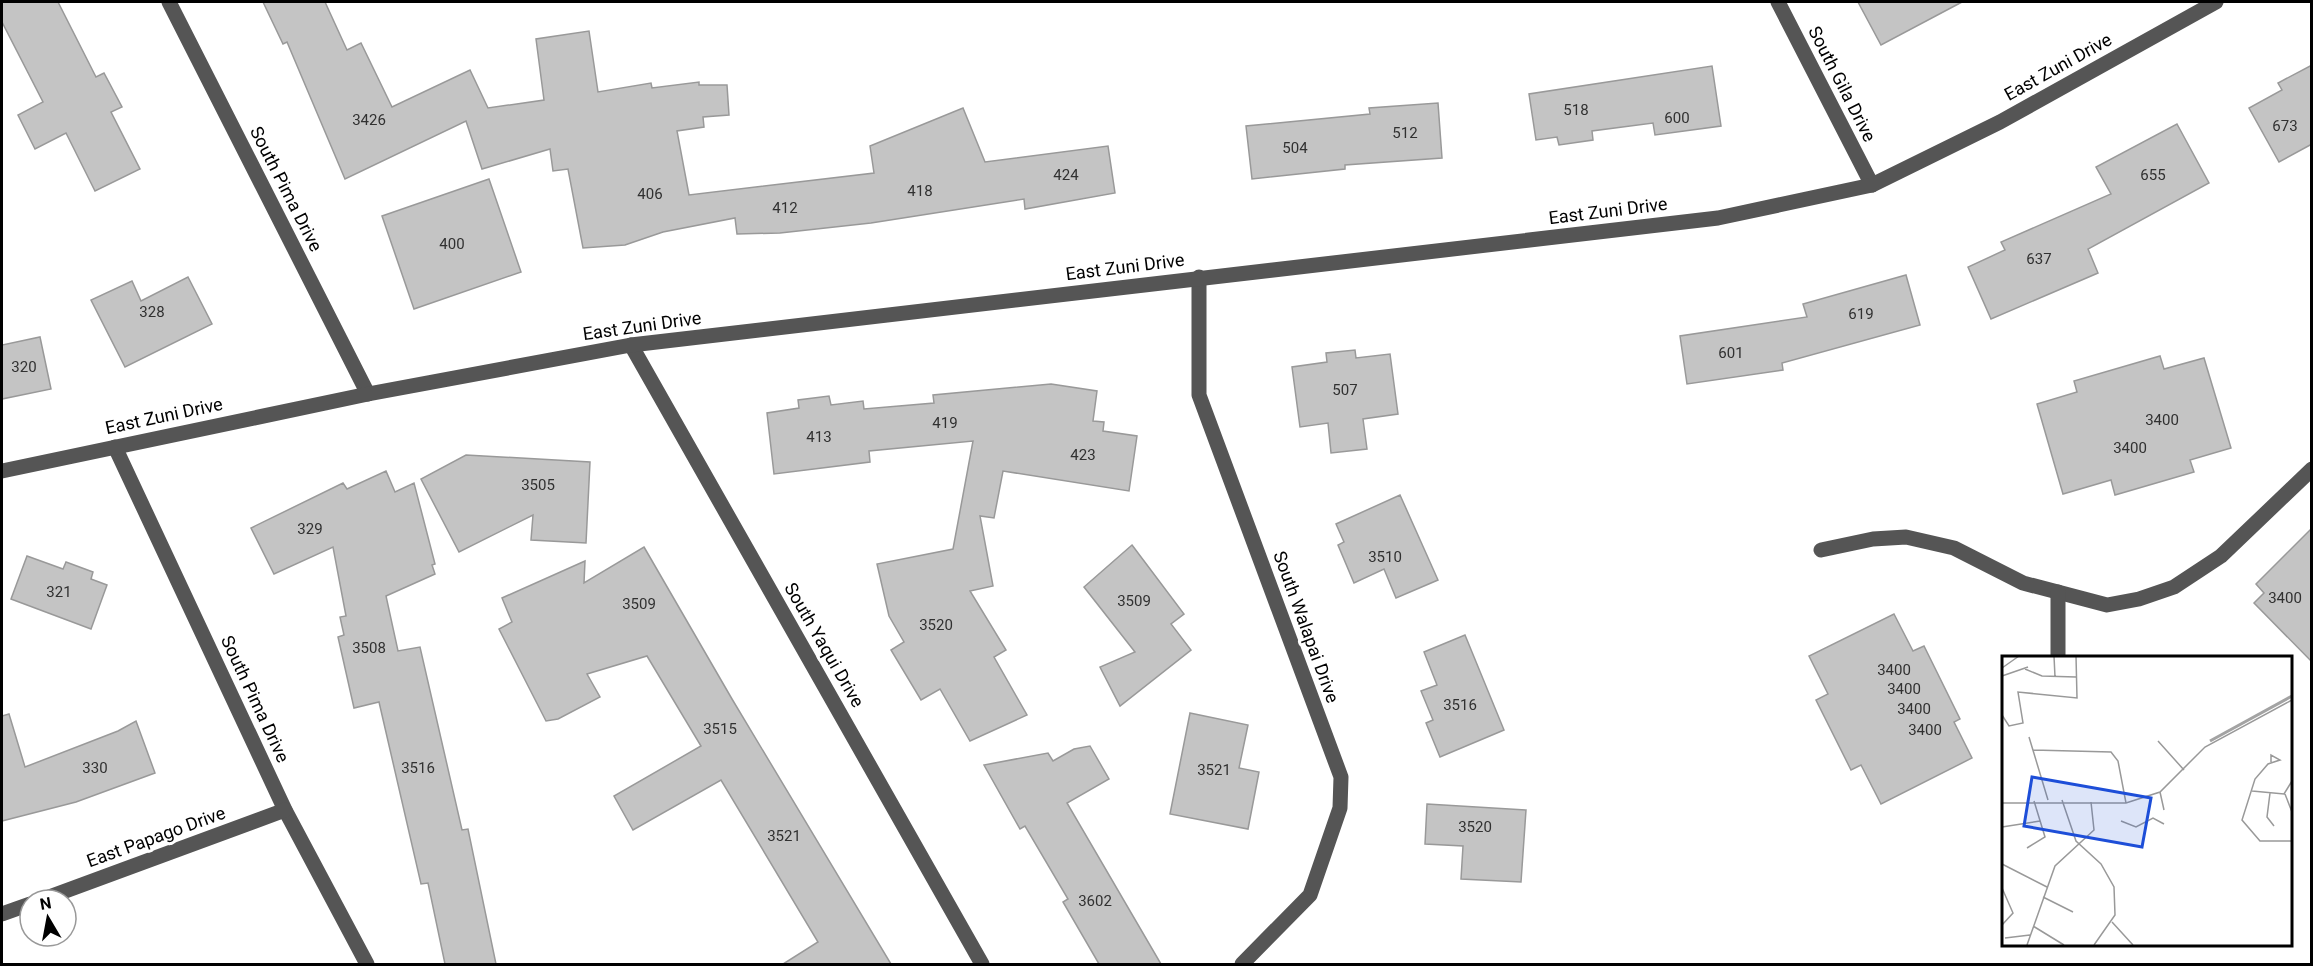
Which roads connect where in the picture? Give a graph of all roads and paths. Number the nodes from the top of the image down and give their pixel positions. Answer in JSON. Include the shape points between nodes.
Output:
{"nodes":[{"id":1,"x":169,"y":2,"type":"edge"},
{"id":2,"x":1778,"y":2,"type":"edge"},
{"id":3,"x":2216,"y":2,"type":"edge"},
{"id":4,"x":1872,"y":184,"type":"junction"},
{"id":5,"x":1199,"y":277,"type":"junction"},
{"id":6,"x":631,"y":345,"type":"junction"},
{"id":7,"x":368,"y":394,"type":"junction"},
{"id":8,"x":115,"y":447,"type":"junction"},
{"id":9,"x":2312,"y":470,"type":"edge"},
{"id":10,"x":2,"y":471,"type":"edge"},
{"id":11,"x":1821,"y":550,"type":"dead end"},
{"id":12,"x":2058,"y":592,"type":"junction"},
{"id":13,"x":2058,"y":656,"type":"edge"},
{"id":14,"x":285,"y":810,"type":"junction"},
{"id":15,"x":74,"y":888,"type":"edge"},
{"id":16,"x":18,"y":908,"type":"edge"},
{"id":17,"x":2,"y":914,"type":"edge"},
{"id":18,"x":367,"y":964,"type":"edge"},
{"id":19,"x":982,"y":964,"type":"edge"},
{"id":20,"x":1242,"y":964,"type":"edge"}],
"edges":[{"from":1,"to":7,"type":"street","name":"South Pima Drive"},
{"from":2,"to":4,"type":"street","name":"South Gila Drive"},
{"from":3,"to":4,"type":"street","name":"East Zuni Drive","via":[[2000,122]]},
{"from":4,"to":5,"type":"street","name":"East Zuni Drive","via":[[1718,218]]},
{"from":5,"to":6,"type":"street","name":"East Zuni Drive"},
{"from":5,"to":20,"type":"street","name":"South Walapai Drive","via":[[1199,395],[1341,777],[1340,808],[1310,895]]},
{"from":6,"to":7,"type":"street","name":"East Zuni Drive"},
{"from":6,"to":19,"type":"street","name":"South Yaqui Drive"},
{"from":7,"to":8,"type":"street","name":"East Zuni Drive"},
{"from":8,"to":10,"type":"street","name":"East Zuni Drive"},
{"from":8,"to":14,"type":"street","name":"South Pima Drive"},
{"from":9,"to":12,"type":"street","via":[[2221,556],[2174,587],[2107,605]]},
{"from":11,"to":12,"type":"street","via":[[1873,539],[1906,537],[1954,548],[2023,583]]},
{"from":12,"to":13,"type":"street"},
{"from":14,"to":15,"type":"street","name":"East Papago Drive"},
{"from":14,"to":18,"type":"street","name":"South Pima Drive"},
{"from":16,"to":17,"type":"street"}]}
